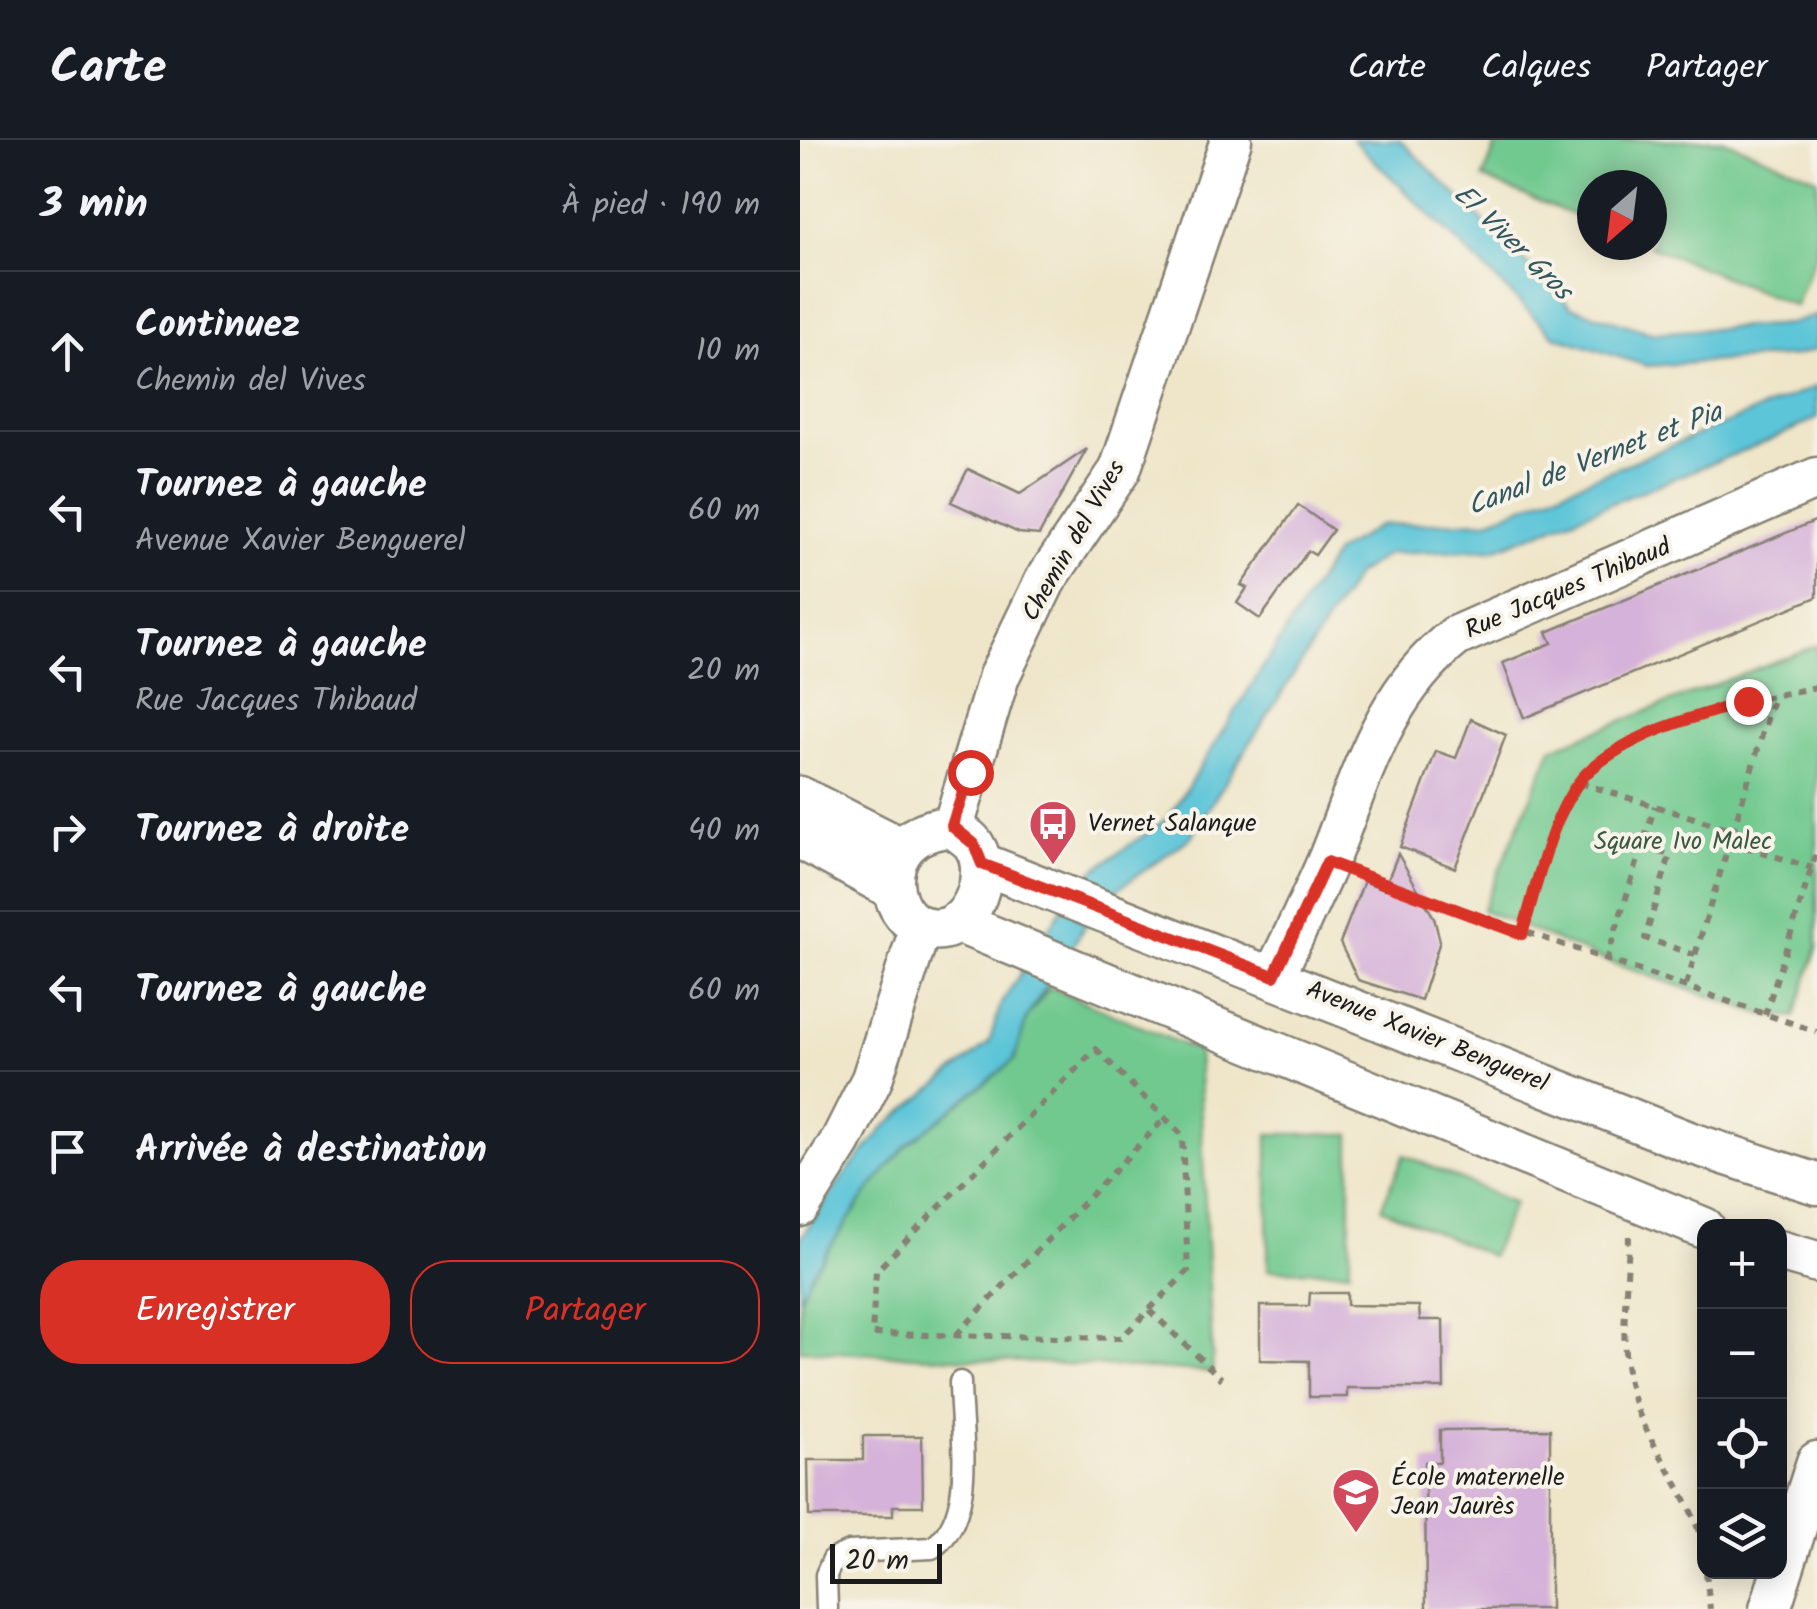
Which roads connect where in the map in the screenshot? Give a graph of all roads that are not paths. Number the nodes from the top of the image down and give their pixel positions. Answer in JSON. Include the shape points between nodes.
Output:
{"nodes":[{"id":1,"x":1232,"y":140,"type":"edge"},
{"id":2,"x":1817,"y":478,"type":"edge"},
{"id":3,"x":800,"y":797,"type":"edge"},
{"id":4,"x":952,"y":826,"type":"junction"},
{"id":5,"x":800,"y":838,"type":"edge"},
{"id":6,"x":901,"y":848,"type":"junction"},
{"id":7,"x":982,"y":864,"type":"junction"},
{"id":8,"x":891,"y":888,"type":"junction"},
{"id":9,"x":939,"y":924,"type":"junction"},
{"id":10,"x":1274,"y":976,"type":"junction"},
{"id":11,"x":1817,"y":1184,"type":"edge"},
{"id":12,"x":800,"y":1206,"type":"edge"},
{"id":13,"x":1697,"y":1225,"type":"edge"},
{"id":14,"x":1787,"y":1253,"type":"edge"},
{"id":15,"x":1817,"y":1262,"type":"edge"},
{"id":16,"x":960,"y":1382,"type":"dead end"},
{"id":17,"x":1817,"y":1462,"type":"edge"},
{"id":18,"x":826,"y":1609,"type":"edge"},
{"id":19,"x":1770,"y":1609,"type":"edge"}],
"edges":[{"from":1,"to":4,"type":"street","name":"Chemin del Vives","via":[[1120,470],[1045,581],[999,676]]},
{"from":2,"to":10,"type":"street","name":"Rue Jacques Thibaud","via":[[1456,636],[1423,662],[1386,713]]},
{"from":3,"to":6,"type":"street"},
{"from":4,"to":6,"type":"street","via":[[926,828]]},
{"from":4,"to":7,"type":"street","via":[[974,844]]},
{"from":5,"to":8,"type":"street"},
{"from":6,"to":8,"type":"street"},
{"from":7,"to":9,"type":"street","via":[[974,903]]},
{"from":7,"to":10,"type":"street","name":"Avenue Xavier Benguerel"},
{"from":8,"to":9,"type":"street","via":[[902,910]]},
{"from":9,"to":12,"type":"street","via":[[841,1142]]},
{"from":9,"to":13,"type":"street","via":[[995,939]]},
{"from":10,"to":11,"type":"street","name":"Avenue Xavier Benguerel","via":[[1694,1144]]},
{"from":14,"to":15,"type":"street"},
{"from":16,"to":18,"type":"lane","via":[[956,1524],[932,1548],[848,1552],[833,1559]]},
{"from":17,"to":19,"type":"street"}]}
